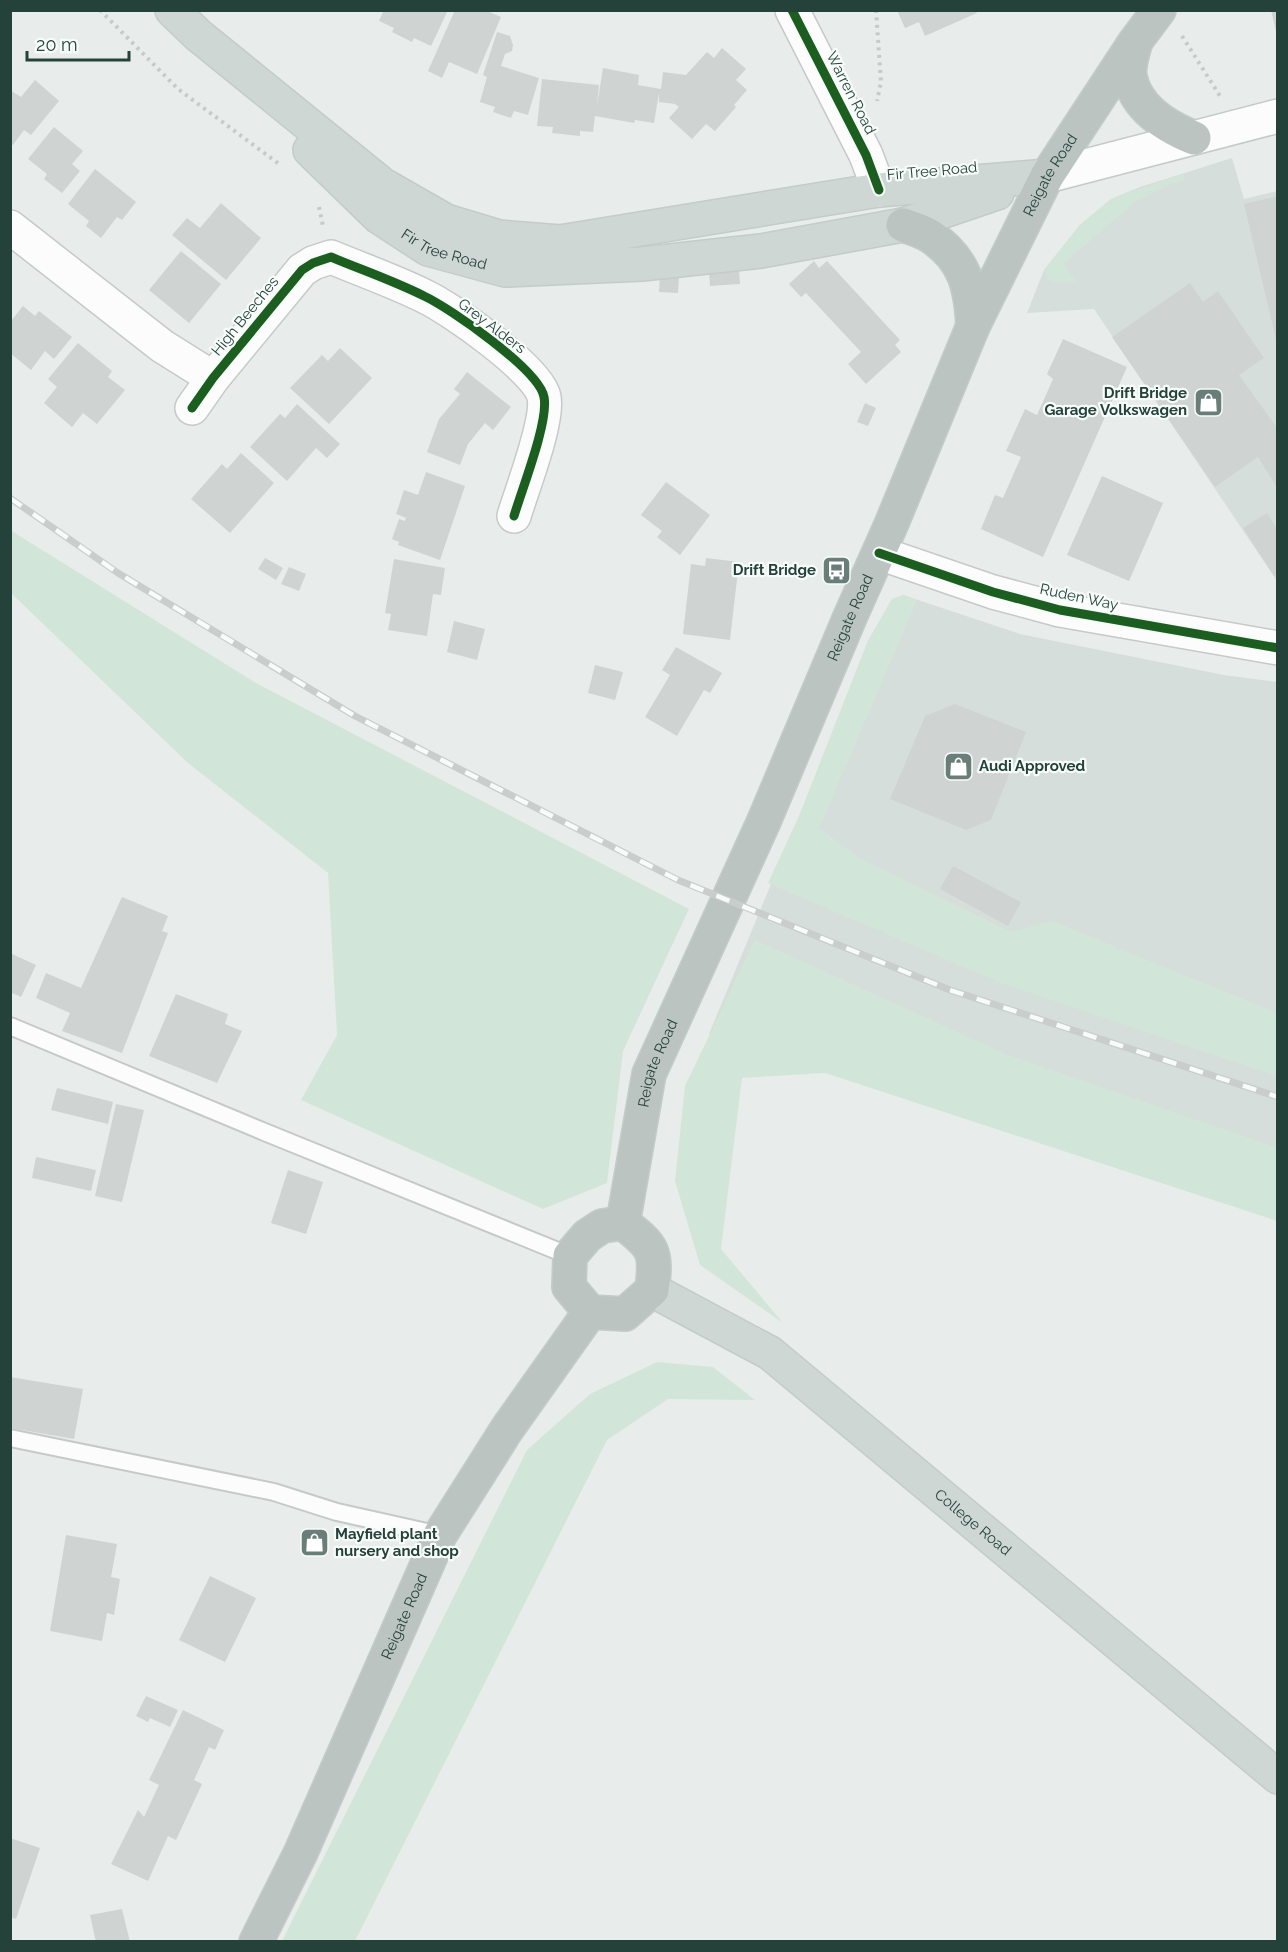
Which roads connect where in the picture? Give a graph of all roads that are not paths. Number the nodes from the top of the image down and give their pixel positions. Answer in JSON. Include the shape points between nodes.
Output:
{"nodes":[{"id":1,"x":172,"y":10,"type":"edge"},
{"id":2,"x":792,"y":10,"type":"edge"},
{"id":3,"x":1168,"y":20,"type":"edge"},
{"id":4,"x":198,"y":35,"type":"junction"},
{"id":5,"x":1135,"y":42,"type":"junction"},
{"id":6,"x":1278,"y":116,"type":"edge"},
{"id":7,"x":1194,"y":138,"type":"junction"},
{"id":8,"x":1047,"y":176,"type":"junction"},
{"id":9,"x":879,"y":190,"type":"junction"},
{"id":10,"x":903,"y":225,"type":"junction"},
{"id":11,"x":10,"y":227,"type":"edge"},
{"id":12,"x":331,"y":257,"type":"joint"},
{"id":13,"x":973,"y":326,"type":"junction"},
{"id":14,"x":213,"y":378,"type":"junction"},
{"id":15,"x":192,"y":408,"type":"dead end"},
{"id":16,"x":514,"y":516,"type":"dead end"},
{"id":17,"x":879,"y":553,"type":"junction"},
{"id":18,"x":1278,"y":648,"type":"edge"},
{"id":19,"x":10,"y":1026,"type":"edge"},
{"id":20,"x":623,"y":1223,"type":"junction"},
{"id":21,"x":570,"y":1256,"type":"junction"},
{"id":22,"x":652,"y":1290,"type":"junction"},
{"id":23,"x":591,"y":1312,"type":"junction"},
{"id":24,"x":10,"y":1438,"type":"edge"},
{"id":25,"x":440,"y":1534,"type":"junction"},
{"id":26,"x":1278,"y":1777,"type":"edge"},
{"id":27,"x":256,"y":1941,"type":"edge"}],
"edges":[{"from":1,"to":4,"type":"main road","name":"Fir Tree Road"},
{"from":2,"to":9,"type":"street","name":"Warren Road","via":[[866,155]]},
{"from":3,"to":5,"type":"highway","name":"Reigate Road"},
{"from":4,"to":9,"type":"main road","name":"Fir Tree Road","via":[[383,185],[446,221],[499,237],[560,242]]},
{"from":4,"to":10,"type":"main road","name":"Fir Tree Road","via":[[236,78],[379,217],[428,249],[505,270],[642,264],[761,251]]},
{"from":5,"to":7,"type":"highway","via":[[1130,77],[1136,91],[1161,121]]},
{"from":5,"to":8,"type":"highway","name":"Reigate Road"},
{"from":6,"to":7,"type":"street","name":"Fir Tree Road"},
{"from":7,"to":8,"type":"street","name":"Fir Tree Road"},
{"from":8,"to":9,"type":"main road","name":"Fir Tree Road"},
{"from":8,"to":10,"type":"main road","name":"Fir Tree Road"},
{"from":8,"to":13,"type":"highway","name":"Reigate Road"},
{"from":10,"to":13,"type":"highway","via":[[929,235],[963,271],[972,296]]},
{"from":11,"to":14,"type":"street","name":"High Beeches","via":[[162,346]]},
{"from":12,"to":14,"type":"street","name":"High Beeches","via":[[302,270]]},
{"from":12,"to":16,"type":"street","name":"Grey Alders","via":[[426,297],[494,342],[526,370],[544,394],[546,412]]},
{"from":13,"to":17,"type":"highway","name":"Reigate Road"},
{"from":14,"to":15,"type":"street","name":"High Beeches"},
{"from":17,"to":18,"type":"street","name":"Ruden Way","via":[[1060,610]]},
{"from":17,"to":20,"type":"highway","name":"Reigate Road","via":[[764,821],[649,1074]]},
{"from":19,"to":21,"type":"lane"},
{"from":20,"to":21,"type":"highway","via":[[602,1226]]},
{"from":20,"to":22,"type":"highway","via":[[646,1241],[656,1263]]},
{"from":21,"to":23,"type":"highway","via":[[569,1287]]},
{"from":22,"to":23,"type":"highway","via":[[625,1314]]},
{"from":22,"to":26,"type":"main road","name":"College Road","via":[[770,1353]]},
{"from":23,"to":25,"type":"highway","name":"Reigate Road","via":[[507,1429]]},
{"from":24,"to":25,"type":"lane","via":[[274,1492],[337,1512]]},
{"from":25,"to":27,"type":"highway","name":"Reigate Road","via":[[301,1852]]}]}
